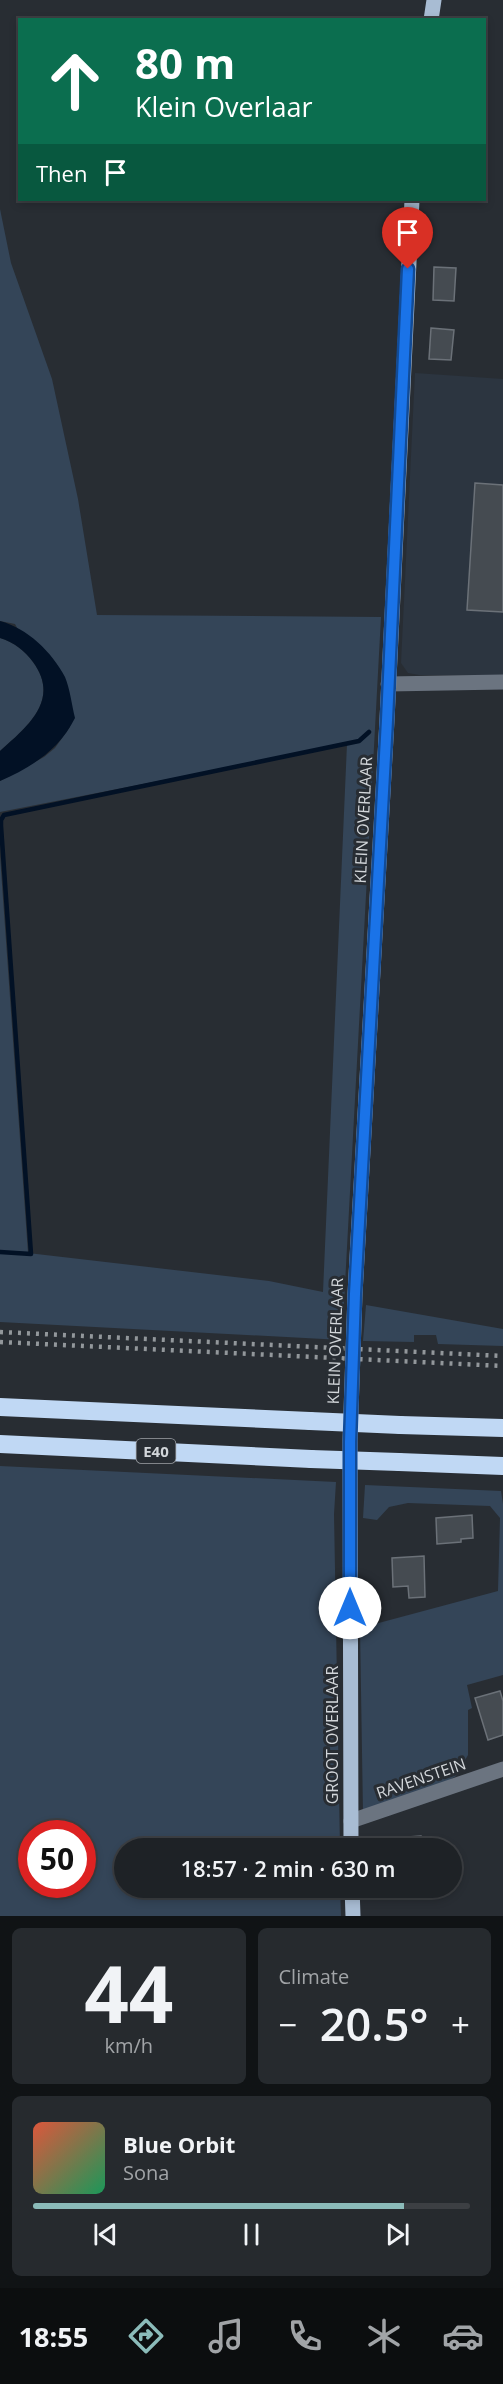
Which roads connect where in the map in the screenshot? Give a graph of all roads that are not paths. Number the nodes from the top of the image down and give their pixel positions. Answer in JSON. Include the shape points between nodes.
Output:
{"nodes":[{"id":1,"x":434,"y":0,"type":"edge"},
{"id":2,"x":430,"y":18,"type":"edge"},
{"id":3,"x":412,"y":201,"type":"edge"},
{"id":4,"x":503,"y":682,"type":"edge"},
{"id":5,"x":388,"y":684,"type":"junction"},
{"id":6,"x":0,"y":1407,"type":"edge"},
{"id":7,"x":503,"y":1428,"type":"edge"},
{"id":8,"x":350,"y":1442,"type":"joint"},
{"id":9,"x":0,"y":1443,"type":"edge"},
{"id":10,"x":503,"y":1466,"type":"edge"},
{"id":11,"x":503,"y":1769,"type":"edge"},
{"id":12,"x":351,"y":1821,"type":"junction"},
{"id":13,"x":351,"y":1838,"type":"edge"},
{"id":14,"x":352,"y":1898,"type":"edge"},
{"id":15,"x":353,"y":1916,"type":"edge"}],
"edges":[{"from":1,"to":2,"type":"main road"},
{"from":3,"to":5,"type":"main road","name":"KLEIN OVERLAAR"},
{"from":4,"to":5,"type":"street"},
{"from":5,"to":8,"type":"main road","name":"KLEIN OVERLAAR"},
{"from":6,"to":7,"type":"highway","number":"E40","bridge":true},
{"from":8,"to":12,"type":"main road","name":"GROOT OVERLAAR"},
{"from":9,"to":10,"type":"highway","number":"E40","bridge":true},
{"from":11,"to":12,"type":"street","name":"RAVENSTEIN"},
{"from":12,"to":13,"type":"main road","name":"GROOT OVERLAAR"},
{"from":14,"to":15,"type":"main road"}]}
